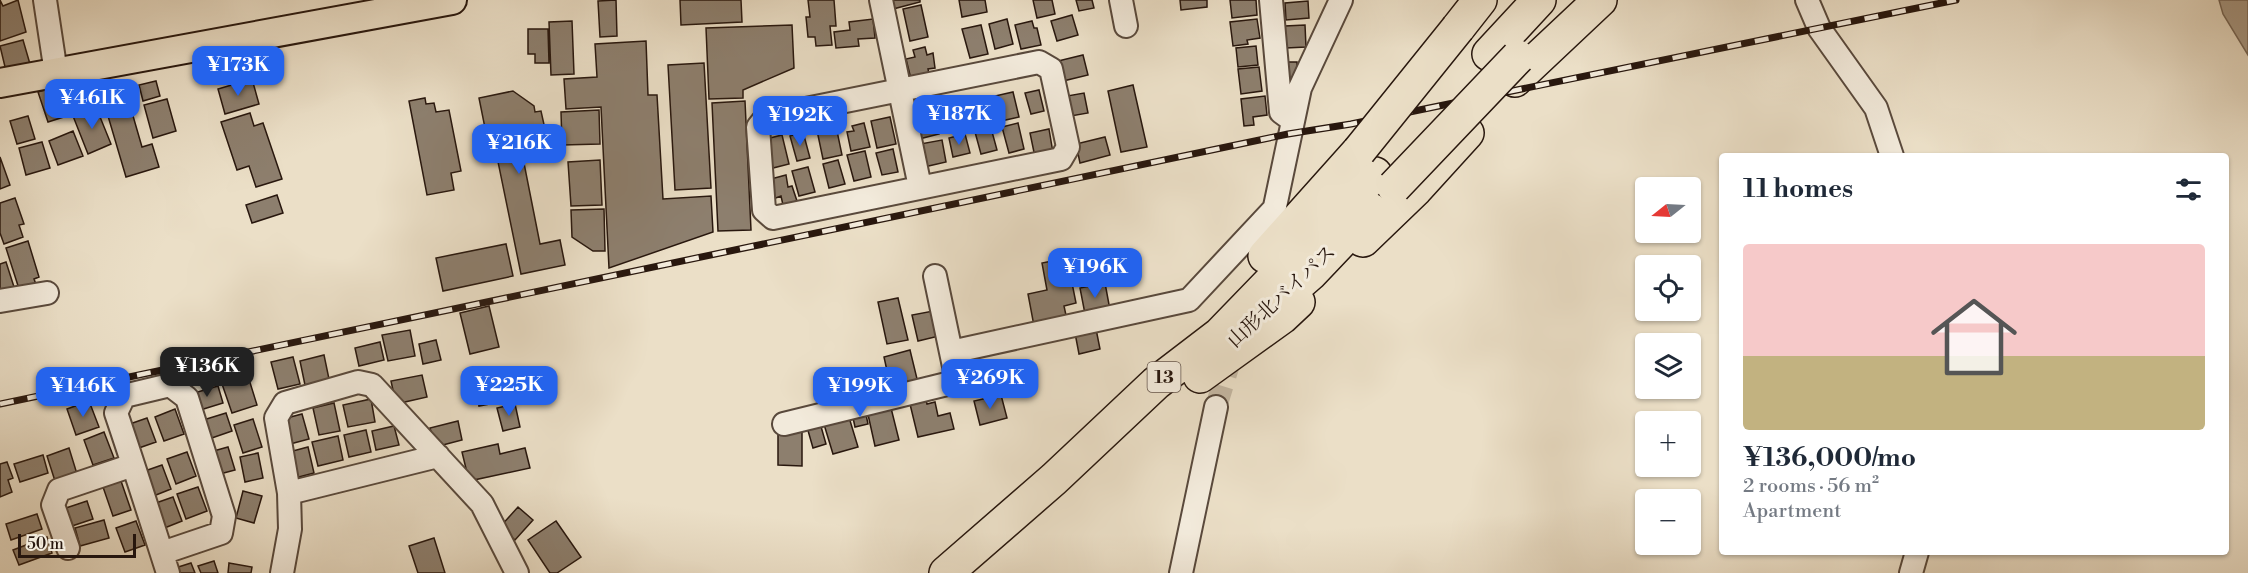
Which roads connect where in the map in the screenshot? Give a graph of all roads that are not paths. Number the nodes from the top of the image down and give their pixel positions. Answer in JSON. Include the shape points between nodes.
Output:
{"nodes":[{"id":1,"x":45,"y":0,"type":"edge"},
{"id":2,"x":452,"y":0,"type":"edge"},
{"id":3,"x":881,"y":0,"type":"edge"},
{"id":4,"x":1121,"y":0,"type":"edge"},
{"id":5,"x":1271,"y":0,"type":"edge"},
{"id":6,"x":1341,"y":0,"type":"edge"},
{"id":7,"x":1480,"y":0,"type":"edge"},
{"id":8,"x":1539,"y":0,"type":"edge"},
{"id":9,"x":1570,"y":0,"type":"edge"},
{"id":10,"x":1600,"y":0,"type":"edge"},
{"id":11,"x":1807,"y":0,"type":"edge"},
{"id":12,"x":1126,"y":26,"type":"dead end"},
{"id":13,"x":1505,"y":72,"type":"junction"},
{"id":14,"x":56,"y":73,"type":"junction"},
{"id":15,"x":1,"y":79,"type":"edge"},
{"id":16,"x":900,"y":90,"type":"junction"},
{"id":17,"x":1292,"y":120,"type":"junction"},
{"id":18,"x":1891,"y":153,"type":"edge"},
{"id":19,"x":1376,"y":171,"type":"junction"},
{"id":20,"x":920,"y":187,"type":"junction"},
{"id":21,"x":935,"y":276,"type":"dead end"},
{"id":22,"x":47,"y":293,"type":"dead end"},
{"id":23,"x":0,"y":301,"type":"edge"},
{"id":24,"x":951,"y":352,"type":"junction"},
{"id":25,"x":1163,"y":391,"type":"junction"},
{"id":26,"x":1216,"y":407,"type":"tunnel mouth"},
{"id":27,"x":784,"y":424,"type":"dead end"},
{"id":28,"x":438,"y":456,"type":"junction"},
{"id":29,"x":133,"y":465,"type":"junction"},
{"id":30,"x":289,"y":493,"type":"junction"},
{"id":31,"x":68,"y":548,"type":"dead end"},
{"id":32,"x":1916,"y":555,"type":"edge"},
{"id":33,"x":165,"y":563,"type":"edge"},
{"id":34,"x":282,"y":573,"type":"edge"},
{"id":35,"x":517,"y":573,"type":"edge"},
{"id":36,"x":946,"y":573,"type":"edge"},
{"id":37,"x":974,"y":573,"type":"edge"},
{"id":38,"x":1181,"y":573,"type":"edge"},
{"id":39,"x":1911,"y":573,"type":"edge"}],
"edges":[{"from":1,"to":14,"type":"street"},
{"from":2,"to":14,"type":"main road"},
{"from":3,"to":16,"type":"street"},
{"from":4,"to":12,"type":"street"},
{"from":5,"to":17,"type":"street","via":[[1281,112]]},
{"from":6,"to":17,"type":"street","via":[[1300,88]]},
{"from":7,"to":19,"type":"highway","bridge":true,"via":[[1458,28]]},
{"from":8,"to":13,"type":"highway","name":"山形北バイパス","number":"13"},
{"from":9,"to":13,"type":"highway","name":"山形北バイパス","number":"13"},
{"from":10,"to":13,"type":"highway"},
{"from":11,"to":18,"type":"street","via":[[1819,28],[1876,108]]},
{"from":13,"to":19,"type":"highway","name":"山形北バイパス","number":"13"},
{"from":13,"to":25,"type":"highway","via":[[1416,189],[1282,317]]},
{"from":14,"to":15,"type":"main road"},
{"from":16,"to":20,"type":"street"},
{"from":16,"to":20,"type":"street","via":[[1039,62],[1052,69],[1068,147],[1061,159]]},
{"from":16,"to":20,"type":"street","via":[[766,117],[758,127],[764,210],[773,218]]},
{"from":17,"to":24,"type":"street","via":[[1273,213],[1190,300]]},
{"from":19,"to":25,"type":"highway","name":"山形北バイパス","number":"13"},
{"from":21,"to":24,"type":"street"},
{"from":22,"to":23,"type":"street"},
{"from":24,"to":27,"type":"street","via":[[956,376],[951,382]]},
{"from":25,"to":36,"type":"highway","name":"山形北バイパス","number":"13"},
{"from":25,"to":37,"type":"highway","name":"山形北バイパス","number":"13"},
{"from":26,"to":38,"type":"street"},
{"from":28,"to":30,"type":"street"},
{"from":28,"to":30,"type":"street","via":[[372,385],[358,382],[285,403],[280,411],[276,418]]},
{"from":28,"to":35,"type":"street","via":[[482,504]]},
{"from":29,"to":31,"type":"street","via":[[59,490],[53,505]]},
{"from":29,"to":33,"type":"street"},
{"from":29,"to":33,"type":"street","via":[[116,413],[124,396],[170,386],[187,398],[224,516],[221,533]]},
{"from":30,"to":34,"type":"street","via":[[290,529]]},
{"from":32,"to":39,"type":"street"}]}
